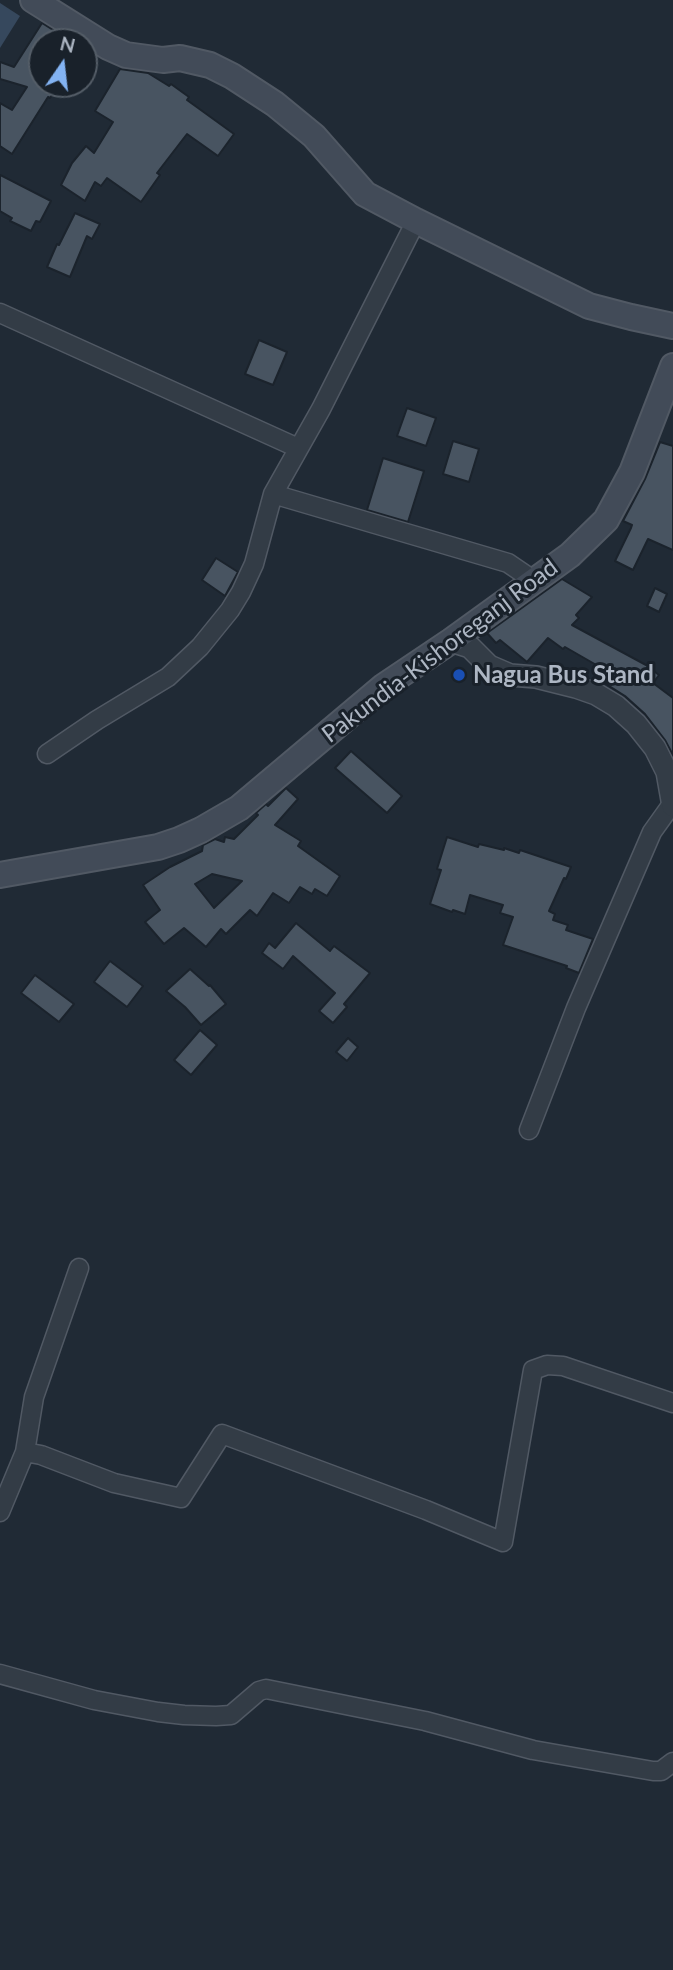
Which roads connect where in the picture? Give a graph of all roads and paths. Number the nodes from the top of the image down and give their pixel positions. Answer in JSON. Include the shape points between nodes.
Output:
{"nodes":[{"id":1,"x":33,"y":0,"type":"edge"},
{"id":2,"x":416,"y":221,"type":"junction"},
{"id":3,"x":0,"y":313,"type":"edge"},
{"id":4,"x":673,"y":326,"type":"edge"},
{"id":5,"x":673,"y":366,"type":"edge"},
{"id":6,"x":298,"y":448,"type":"junction"},
{"id":7,"x":273,"y":494,"type":"junction"},
{"id":8,"x":533,"y":580,"type":"junction"},
{"id":9,"x":452,"y":640,"type":"junction"},
{"id":10,"x":47,"y":754,"type":"dead end"},
{"id":11,"x":673,"y":805,"type":"edge"},
{"id":12,"x":0,"y":875,"type":"edge"},
{"id":13,"x":529,"y":1130,"type":"dead end"},
{"id":14,"x":79,"y":1268,"type":"dead end"},
{"id":15,"x":673,"y":1403,"type":"edge"},
{"id":16,"x":25,"y":1452,"type":"junction"},
{"id":17,"x":0,"y":1512,"type":"edge"},
{"id":18,"x":0,"y":1674,"type":"edge"},
{"id":19,"x":673,"y":1762,"type":"edge"}],
"edges":[{"from":1,"to":2,"type":"main road","via":[[125,55],[180,58],[232,76],[314,136],[365,194]]},
{"from":2,"to":4,"type":"main road","via":[[589,306]]},
{"from":2,"to":6,"type":"street"},
{"from":3,"to":6,"type":"street"},
{"from":5,"to":8,"type":"main road","name":"Pakundia-Kishoreganj Road","via":[[632,472],[606,520],[570,555]]},
{"from":6,"to":7,"type":"street"},
{"from":7,"to":8,"type":"street","via":[[508,564]]},
{"from":7,"to":10,"type":"street","via":[[254,564],[235,601],[200,648],[168,677]]},
{"from":8,"to":9,"type":"main road","name":"Pakundia-Kishoreganj Road"},
{"from":9,"to":11,"type":"street","via":[[510,675],[576,687],[616,706],[655,748],[667,772]]},
{"from":9,"to":12,"type":"main road","name":"Pakundia-Kishoreganj Road","via":[[384,686],[239,808],[201,830],[158,847]]},
{"from":11,"to":13,"type":"street","via":[[652,832]]},
{"from":14,"to":16,"type":"street","via":[[34,1397]]},
{"from":15,"to":16,"type":"street","via":[[562,1366],[533,1370],[503,1542],[222,1434],[181,1498],[114,1483]]},
{"from":16,"to":17,"type":"street"},
{"from":18,"to":19,"type":"street","via":[[94,1700],[184,1715],[230,1715],[259,1691],[273,1690],[533,1749],[653,1771]]}]}
